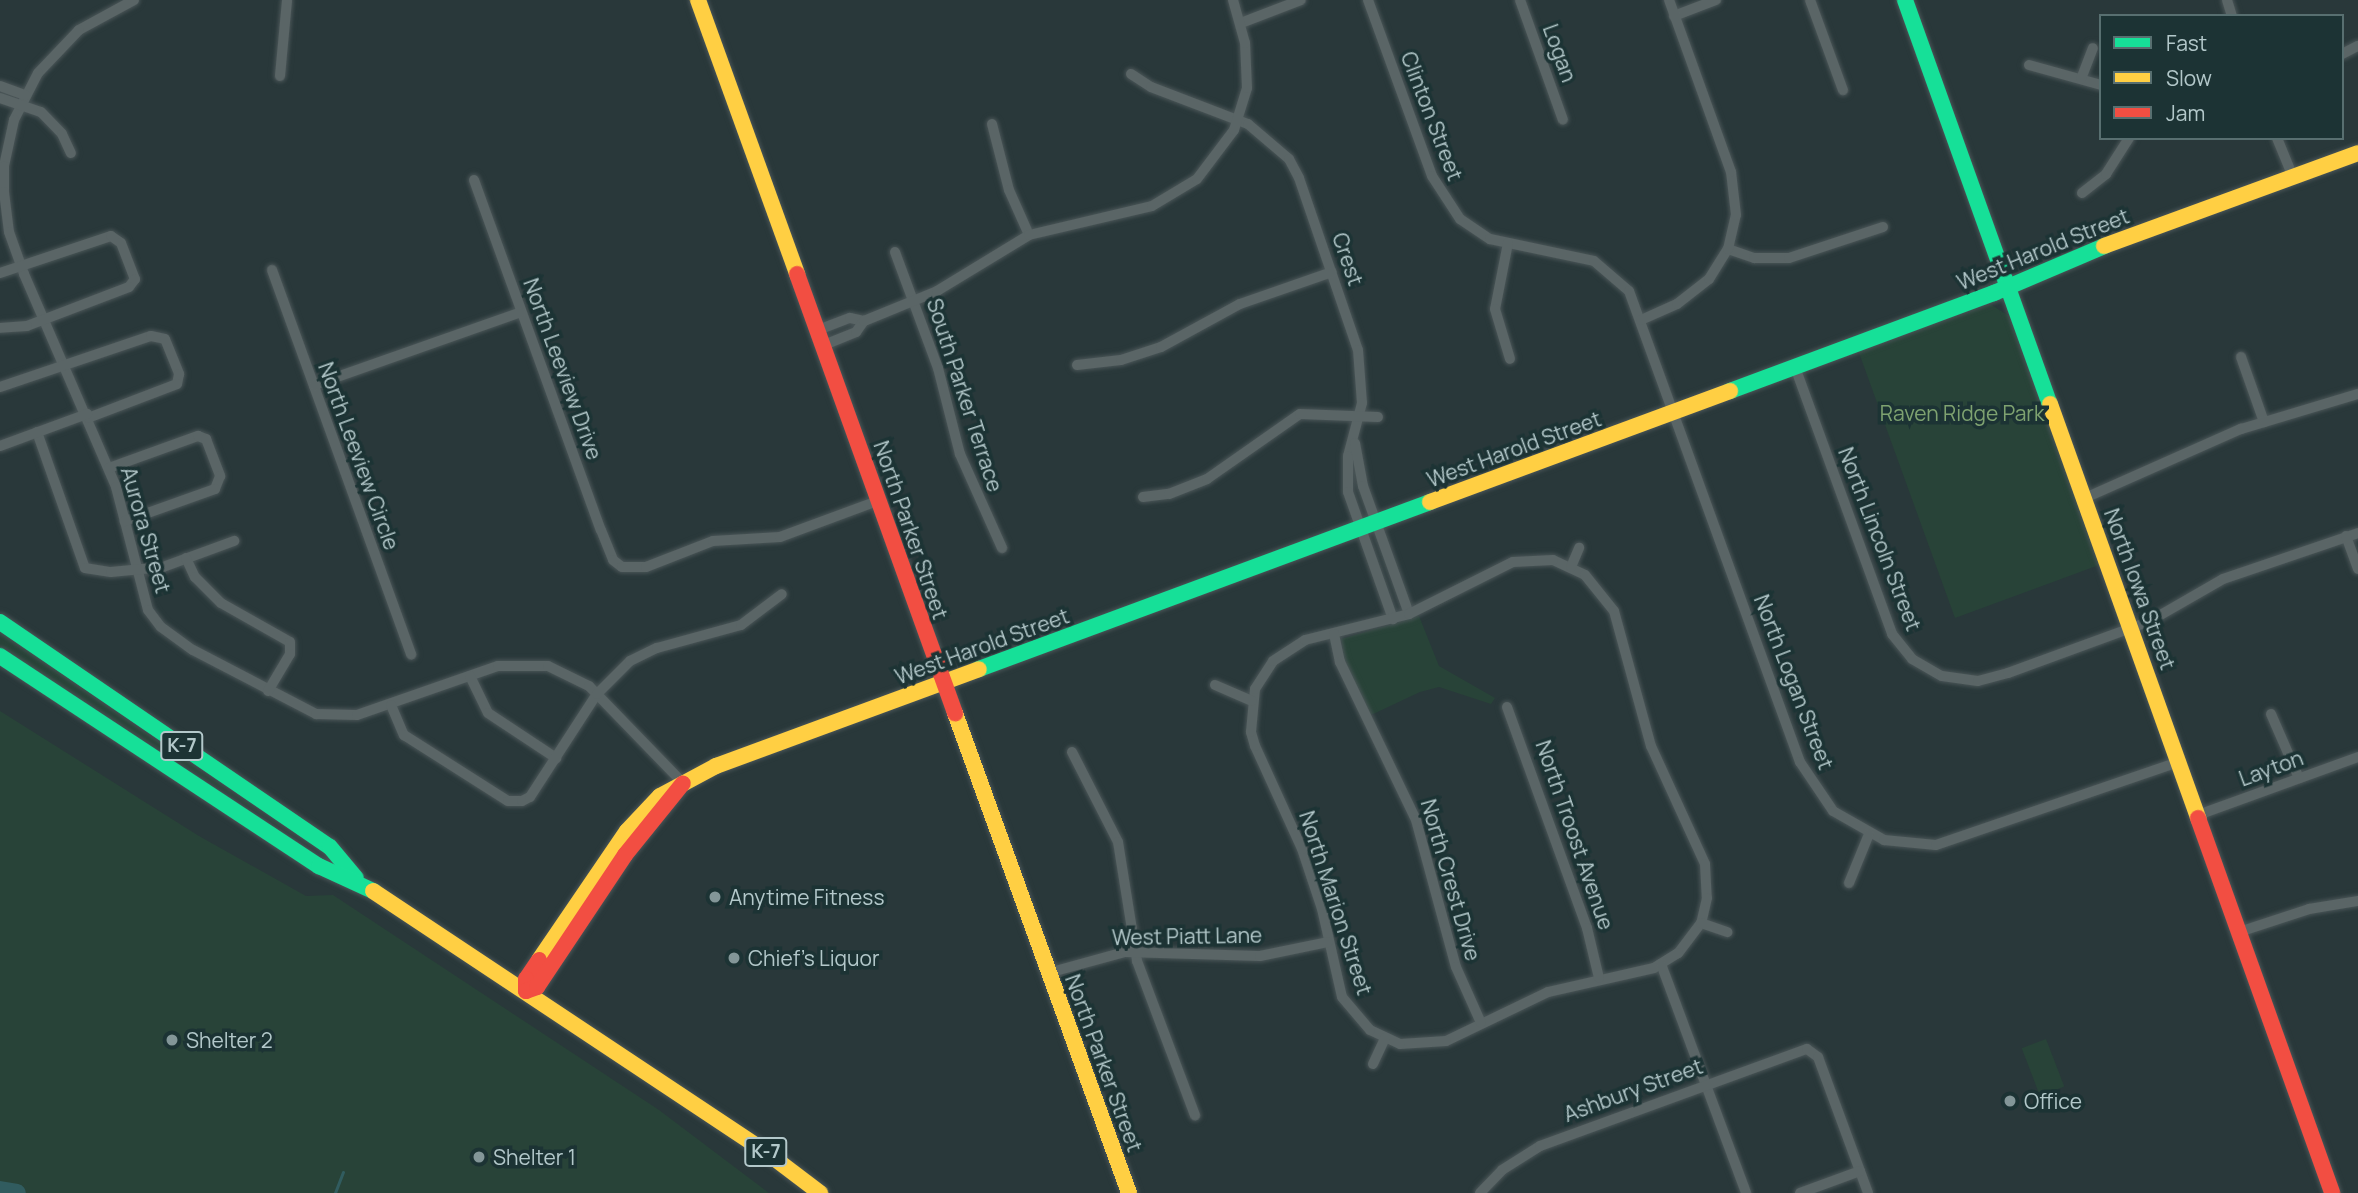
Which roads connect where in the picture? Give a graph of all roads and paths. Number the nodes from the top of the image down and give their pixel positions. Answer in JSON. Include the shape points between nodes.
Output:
{"nodes":[{"id":1,"x":134,"y":0,"type":"edge"},
{"id":2,"x":287,"y":0,"type":"edge"},
{"id":3,"x":698,"y":0,"type":"edge"},
{"id":4,"x":1233,"y":0,"type":"edge"},
{"id":5,"x":1301,"y":0,"type":"edge"},
{"id":6,"x":1368,"y":0,"type":"edge"},
{"id":7,"x":1520,"y":0,"type":"edge"},
{"id":8,"x":1669,"y":0,"type":"edge"},
{"id":9,"x":1716,"y":0,"type":"edge"},
{"id":10,"x":1810,"y":0,"type":"edge"},
{"id":11,"x":1905,"y":0,"type":"edge"},
{"id":12,"x":1674,"y":16,"type":"junction"},
{"id":13,"x":1241,"y":23,"type":"junction"},
{"id":14,"x":2093,"y":48,"type":"dead end"},
{"id":15,"x":2029,"y":65,"type":"dead end"},
{"id":16,"x":1131,"y":74,"type":"dead end"},
{"id":17,"x":280,"y":76,"type":"dead end"},
{"id":18,"x":2081,"y":79,"type":"junction"},
{"id":19,"x":2099,"y":84,"type":"edge"},
{"id":20,"x":0,"y":86,"type":"edge"},
{"id":21,"x":1843,"y":90,"type":"dead end"},
{"id":22,"x":22,"y":99,"type":"junction"},
{"id":23,"x":0,"y":100,"type":"edge"},
{"id":24,"x":14,"y":120,"type":"junction"},
{"id":25,"x":1237,"y":120,"type":"junction"},
{"id":26,"x":1563,"y":120,"type":"dead end"},
{"id":27,"x":992,"y":124,"type":"dead end"},
{"id":28,"x":2128,"y":140,"type":"edge"},
{"id":29,"x":2278,"y":140,"type":"edge"},
{"id":30,"x":71,"y":153,"type":"dead end"},
{"id":31,"x":2358,"y":153,"type":"edge"},
{"id":32,"x":2293,"y":177,"type":"junction"},
{"id":33,"x":474,"y":180,"type":"dead end"},
{"id":34,"x":2082,"y":193,"type":"dead end"},
{"id":35,"x":1883,"y":227,"type":"dead end"},
{"id":36,"x":4,"y":232,"type":"edge"},
{"id":37,"x":1029,"y":235,"type":"junction"},
{"id":38,"x":1508,"y":243,"type":"junction"},
{"id":39,"x":1728,"y":248,"type":"junction"},
{"id":40,"x":895,"y":251,"type":"dead end"},
{"id":41,"x":21,"y":266,"type":"junction"},
{"id":42,"x":272,"y":270,"type":"dead end"},
{"id":43,"x":0,"y":272,"type":"edge"},
{"id":44,"x":1332,"y":272,"type":"junction"},
{"id":45,"x":2010,"y":287,"type":"junction"},
{"id":46,"x":916,"y":302,"type":"junction"},
{"id":47,"x":521,"y":312,"type":"junction"},
{"id":48,"x":44,"y":319,"type":"junction"},
{"id":49,"x":1641,"y":320,"type":"junction"},
{"id":50,"x":0,"y":328,"type":"edge"},
{"id":51,"x":821,"y":337,"type":"junction"},
{"id":52,"x":2241,"y":357,"type":"dead end"},
{"id":53,"x":1510,"y":359,"type":"dead end"},
{"id":54,"x":1077,"y":365,"type":"dead end"},
{"id":55,"x":66,"y":367,"type":"junction"},
{"id":56,"x":1795,"y":367,"type":"junction"},
{"id":57,"x":314,"y":385,"type":"junction"},
{"id":58,"x":0,"y":387,"type":"edge"},
{"id":59,"x":2358,"y":394,"type":"edge"},
{"id":60,"x":1674,"y":412,"type":"junction"},
{"id":61,"x":1359,"y":415,"type":"junction"},
{"id":62,"x":87,"y":416,"type":"junction"},
{"id":63,"x":1378,"y":417,"type":"dead end"},
{"id":64,"x":2264,"y":422,"type":"junction"},
{"id":65,"x":37,"y":432,"type":"junction"},
{"id":66,"x":1354,"y":439,"type":"junction"},
{"id":67,"x":0,"y":446,"type":"edge"},
{"id":68,"x":110,"y":468,"type":"junction"},
{"id":69,"x":1143,"y":498,"type":"dead end"},
{"id":70,"x":2085,"y":498,"type":"junction"},
{"id":71,"x":880,"y":500,"type":"junction"},
{"id":72,"x":125,"y":521,"type":"junction"},
{"id":73,"x":1376,"y":523,"type":"junction"},
{"id":74,"x":1359,"y":529,"type":"junction"},
{"id":75,"x":2358,"y":533,"type":"edge"},
{"id":76,"x":2346,"y":536,"type":"junction"},
{"id":77,"x":234,"y":541,"type":"dead end"},
{"id":78,"x":1002,"y":548,"type":"dead end"},
{"id":79,"x":1579,"y":548,"type":"dead end"},
{"id":80,"x":186,"y":558,"type":"junction"},
{"id":81,"x":1571,"y":567,"type":"junction"},
{"id":82,"x":135,"y":568,"type":"junction"},
{"id":83,"x":2358,"y":569,"type":"edge"},
{"id":84,"x":782,"y":594,"type":"dead end"},
{"id":85,"x":1409,"y":614,"type":"junction"},
{"id":86,"x":1392,"y":619,"type":"junction"},
{"id":87,"x":0,"y":622,"type":"edge"},
{"id":88,"x":2132,"y":629,"type":"junction"},
{"id":89,"x":1334,"y":634,"type":"junction"},
{"id":90,"x":411,"y":655,"type":"dead end"},
{"id":91,"x":0,"y":656,"type":"edge"},
{"id":92,"x":470,"y":677,"type":"junction"},
{"id":93,"x":943,"y":683,"type":"junction"},
{"id":94,"x":1215,"y":685,"type":"dead end"},
{"id":95,"x":268,"y":691,"type":"junction"},
{"id":96,"x":597,"y":694,"type":"junction"},
{"id":97,"x":1252,"y":701,"type":"junction"},
{"id":98,"x":391,"y":705,"type":"junction"},
{"id":99,"x":1507,"y":707,"type":"dead end"},
{"id":100,"x":2271,"y":714,"type":"dead end"},
{"id":101,"x":1072,"y":752,"type":"dead end"},
{"id":102,"x":2358,"y":757,"type":"edge"},
{"id":103,"x":556,"y":758,"type":"junction"},
{"id":104,"x":2179,"y":762,"type":"junction"},
{"id":105,"x":2299,"y":778,"type":"junction"},
{"id":106,"x":683,"y":783,"type":"junction"},
{"id":107,"x":2198,"y":815,"type":"junction"},
{"id":108,"x":1869,"y":834,"type":"junction"},
{"id":109,"x":356,"y":879,"type":"junction"},
{"id":110,"x":1849,"y":883,"type":"dead end"},
{"id":111,"x":2358,"y":901,"type":"edge"},
{"id":112,"x":1701,"y":923,"type":"junction"},
{"id":113,"x":1727,"y":932,"type":"dead end"},
{"id":114,"x":2239,"y":932,"type":"junction"},
{"id":115,"x":1328,"y":942,"type":"junction"},
{"id":116,"x":1136,"y":952,"type":"junction"},
{"id":117,"x":1661,"y":964,"type":"junction"},
{"id":118,"x":1048,"y":972,"type":"junction"},
{"id":119,"x":1599,"y":978,"type":"junction"},
{"id":120,"x":526,"y":991,"type":"junction"},
{"id":121,"x":1481,"y":1023,"type":"junction"},
{"id":122,"x":1385,"y":1038,"type":"junction"},
{"id":123,"x":1373,"y":1064,"type":"dead end"},
{"id":124,"x":1706,"y":1084,"type":"junction"},
{"id":125,"x":1195,"y":1115,"type":"dead end"},
{"id":126,"x":1860,"y":1171,"type":"junction"},
{"id":127,"x":820,"y":1193,"type":"edge"},
{"id":128,"x":1129,"y":1193,"type":"edge"},
{"id":129,"x":1480,"y":1193,"type":"edge"},
{"id":130,"x":1746,"y":1193,"type":"edge"},
{"id":131,"x":1800,"y":1193,"type":"edge"},
{"id":132,"x":1868,"y":1193,"type":"edge"},
{"id":133,"x":2332,"y":1193,"type":"edge"}],
"edges":[{"from":1,"to":22,"type":"street","name":"Aurora Street","via":[[71,36]]},
{"from":2,"to":17,"type":"street"},
{"from":3,"to":51,"type":"main road","name":"North Parker Street"},
{"from":4,"to":13,"type":"street"},
{"from":5,"to":13,"type":"street"},
{"from":6,"to":38,"type":"street","name":"Clinton Street","via":[[1439,191],[1460,219],[1477,232]]},
{"from":7,"to":26,"type":"street","name":"Logan"},
{"from":8,"to":12,"type":"street"},
{"from":9,"to":12,"type":"street"},
{"from":10,"to":21,"type":"street"},
{"from":11,"to":45,"type":"main road","name":"North Iowa Street"},
{"from":12,"to":39,"type":"street","via":[[1736,190],[1736,221]]},
{"from":13,"to":25,"type":"street","via":[[1247,81]]},
{"from":14,"to":18,"type":"street"},
{"from":15,"to":18,"type":"street"},
{"from":16,"to":25,"type":"street","name":"Crest","via":[[1151,87]]},
{"from":18,"to":19,"type":"street"},
{"from":20,"to":22,"type":"street"},
{"from":22,"to":23,"type":"street"},
{"from":22,"to":24,"type":"street","name":"Aurora Street"},
{"from":22,"to":30,"type":"street","via":[[52,123]]},
{"from":23,"to":24,"type":"street"},
{"from":24,"to":36,"type":"street","name":"Aurora Street","via":[[4,166]]},
{"from":25,"to":37,"type":"street","via":[[1215,160],[1197,179],[1164,201]]},
{"from":25,"to":44,"type":"street","name":"Crest","via":[[1267,137],[1289,159]]},
{"from":27,"to":37,"type":"street","via":[[1009,190]]},
{"from":28,"to":34,"type":"street","via":[[2106,174]]},
{"from":29,"to":32,"type":"street"},
{"from":31,"to":32,"type":"main road","name":"West Harold Street"},
{"from":32,"to":45,"type":"main road","name":"West Harold Street","via":[[2099,248]]},
{"from":33,"to":47,"type":"street","name":"North Leeview Drive"},
{"from":35,"to":39,"type":"street","via":[[1789,258],[1754,258]]},
{"from":36,"to":41,"type":"street","name":"Aurora Street"},
{"from":37,"to":46,"type":"street"},
{"from":38,"to":49,"type":"street","name":"Clinton Street","via":[[1594,261],[1623,284]]},
{"from":38,"to":53,"type":"street","via":[[1495,309]]},
{"from":39,"to":49,"type":"street","via":[[1709,279],[1691,295]]},
{"from":40,"to":46,"type":"street","name":"South Parker Terrace"},
{"from":41,"to":43,"type":"street"},
{"from":41,"to":48,"type":"street","name":"Aurora Street"},
{"from":41,"to":48,"type":"street","via":[[108,236],[118,240],[135,279],[132,285]]},
{"from":42,"to":57,"type":"street","name":"North Leeview Circle"},
{"from":44,"to":54,"type":"street","via":[[1240,304],[1161,347],[1121,360]]},
{"from":44,"to":61,"type":"street","name":"Crest","via":[[1358,350]]},
{"from":45,"to":56,"type":"main road","name":"West Harold Street"},
{"from":45,"to":70,"type":"main road","name":"North Iowa Street"},
{"from":46,"to":51,"type":"street","via":[[864,321],[856,332]]},
{"from":46,"to":78,"type":"street","name":"South Parker Terrace","via":[[960,454]]},
{"from":47,"to":57,"type":"street"},
{"from":47,"to":71,"type":"street","name":"North Leeview Drive","via":[[601,530],[613,560],[622,568],[646,567],[713,541],[766,541]]},
{"from":48,"to":50,"type":"street"},
{"from":48,"to":55,"type":"street","name":"Aurora Street"},
{"from":49,"to":60,"type":"street","name":"Clinton Street"},
{"from":51,"to":71,"type":"main road","name":"North Parker Street"},
{"from":52,"to":64,"type":"street"},
{"from":55,"to":58,"type":"street"},
{"from":55,"to":62,"type":"street","name":"Aurora Street"},
{"from":55,"to":62,"type":"street","via":[[156,335],[165,341],[178,381]]},
{"from":56,"to":60,"type":"main road","name":"West Harold Street"},
{"from":56,"to":88,"type":"street","name":"North Lincoln Street","via":[[1888,625],[1918,664],[1951,678],[1987,679]]},
{"from":57,"to":90,"type":"street","name":"North Leeview Circle"},
{"from":59,"to":64,"type":"street"},
{"from":60,"to":73,"type":"main road","name":"West Harold Street"},
{"from":60,"to":108,"type":"street","name":"North Logan Street","via":[[1805,774],[1833,811]]},
{"from":61,"to":63,"type":"street"},
{"from":61,"to":66,"type":"street","name":"Crest"},
{"from":61,"to":69,"type":"street","via":[[1300,414],[1207,479],[1169,494]]},
{"from":62,"to":65,"type":"street"},
{"from":62,"to":68,"type":"street","name":"Aurora Street"},
{"from":64,"to":70,"type":"street"},
{"from":65,"to":67,"type":"street"},
{"from":65,"to":82,"type":"street","via":[[79,562],[85,568],[111,572]]},
{"from":66,"to":73,"type":"street","name":"Crest"},
{"from":66,"to":74,"type":"street","name":"Crest","via":[[1348,492]]},
{"from":68,"to":72,"type":"street","name":"Aurora Street"},
{"from":68,"to":72,"type":"street","via":[[192,438],[206,439],[220,476],[219,486]]},
{"from":70,"to":88,"type":"main road","name":"North Iowa Street"},
{"from":71,"to":93,"type":"main road","name":"North Parker Street"},
{"from":72,"to":82,"type":"street","name":"Aurora Street"},
{"from":73,"to":74,"type":"main road","name":"West Harold Street"},
{"from":73,"to":85,"type":"street"},
{"from":74,"to":86,"type":"street"},
{"from":74,"to":93,"type":"main road","name":"West Harold Street"},
{"from":75,"to":76,"type":"street","name":"North Lincoln Street"},
{"from":76,"to":83,"type":"street"},
{"from":76,"to":88,"type":"street","name":"North Lincoln Street","via":[[2223,579]]},
{"from":77,"to":80,"type":"street"},
{"from":79,"to":81,"type":"street"},
{"from":80,"to":82,"type":"street","via":[[163,567]]},
{"from":80,"to":95,"type":"street","via":[[195,576],[221,603],[290,642],[290,654]]},
{"from":81,"to":85,"type":"street","via":[[1553,560],[1513,562]]},
{"from":81,"to":112,"type":"street","via":[[1603,592],[1614,611],[1651,746],[1704,864],[1707,898]]},
{"from":82,"to":95,"type":"street","name":"Aurora Street","via":[[148,610],[162,627],[193,650]]},
{"from":84,"to":96,"type":"street","via":[[741,625],[644,652]]},
{"from":85,"to":86,"type":"street"},
{"from":86,"to":89,"type":"street"},
{"from":87,"to":109,"type":"main road","number":"K-7","via":[[330,847]]},
{"from":88,"to":104,"type":"main road","name":"North Iowa Street"},
{"from":89,"to":97,"type":"street","via":[[1305,640],[1283,652],[1264,675]]},
{"from":89,"to":121,"type":"street","name":"North Crest Drive","via":[[1340,662],[1416,820],[1455,967]]},
{"from":91,"to":109,"type":"main road","number":"K-7","via":[[319,866]]},
{"from":92,"to":96,"type":"street","name":"Aurora Street","via":[[526,663],[569,673]]},
{"from":92,"to":98,"type":"street","name":"Aurora Street"},
{"from":92,"to":103,"type":"street","via":[[488,713]]},
{"from":93,"to":106,"type":"main road","name":"West Harold Street","via":[[727,761]]},
{"from":93,"to":118,"type":"main road","name":"North Parker Street"},
{"from":94,"to":97,"type":"street"},
{"from":95,"to":98,"type":"street","name":"Aurora Street","via":[[316,714],[357,715]]},
{"from":96,"to":103,"type":"street"},
{"from":96,"to":106,"type":"street","name":"Aurora Street"},
{"from":97,"to":115,"type":"street","name":"North Marion Street","via":[[1255,746],[1302,849]]},
{"from":98,"to":103,"type":"street","via":[[404,735],[508,801],[530,797]]},
{"from":99,"to":119,"type":"street","name":"North Troost Avenue","via":[[1587,928]]},
{"from":100,"to":105,"type":"street"},
{"from":101,"to":116,"type":"street","via":[[1105,811],[1122,855]]},
{"from":102,"to":105,"type":"street","name":"Layton"},
{"from":104,"to":107,"type":"main road","name":"North Iowa Street"},
{"from":104,"to":108,"type":"street","name":"North Logan Street","via":[[1958,841],[1909,845]]},
{"from":105,"to":107,"type":"street","name":"Layton"},
{"from":106,"to":120,"type":"main road","name":"West Harold Street","via":[[660,796],[627,831],[526,979]]},
{"from":107,"to":114,"type":"main road","name":"North Iowa Street"},
{"from":108,"to":110,"type":"street"},
{"from":109,"to":120,"type":"main road","number":"K-7"},
{"from":111,"to":114,"type":"street","via":[[2309,909]]},
{"from":112,"to":113,"type":"street"},
{"from":112,"to":117,"type":"street","via":[[1678,953]]},
{"from":114,"to":133,"type":"main road","name":"North Iowa Street"},
{"from":115,"to":116,"type":"street","name":"West Piatt Lane","via":[[1260,956]]},
{"from":115,"to":122,"type":"street","name":"North Marion Street","via":[[1346,1004]]},
{"from":116,"to":118,"type":"street","name":"West Piatt Lane","via":[[1111,954]]},
{"from":116,"to":125,"type":"street"},
{"from":117,"to":119,"type":"street"},
{"from":117,"to":124,"type":"street"},
{"from":118,"to":128,"type":"main road","name":"North Parker Street"},
{"from":119,"to":121,"type":"street","via":[[1548,992]]},
{"from":120,"to":127,"type":"main road","number":"K-7"},
{"from":121,"to":122,"type":"street","via":[[1427,1046]]},
{"from":122,"to":123,"type":"street"},
{"from":124,"to":126,"type":"street","name":"Ashbury Street","via":[[1799,1050],[1813,1051]]},
{"from":124,"to":129,"type":"street","name":"Ashbury Street","via":[[1540,1146],[1502,1170]]},
{"from":124,"to":130,"type":"street"},
{"from":126,"to":131,"type":"street"},
{"from":126,"to":132,"type":"street"}]}
